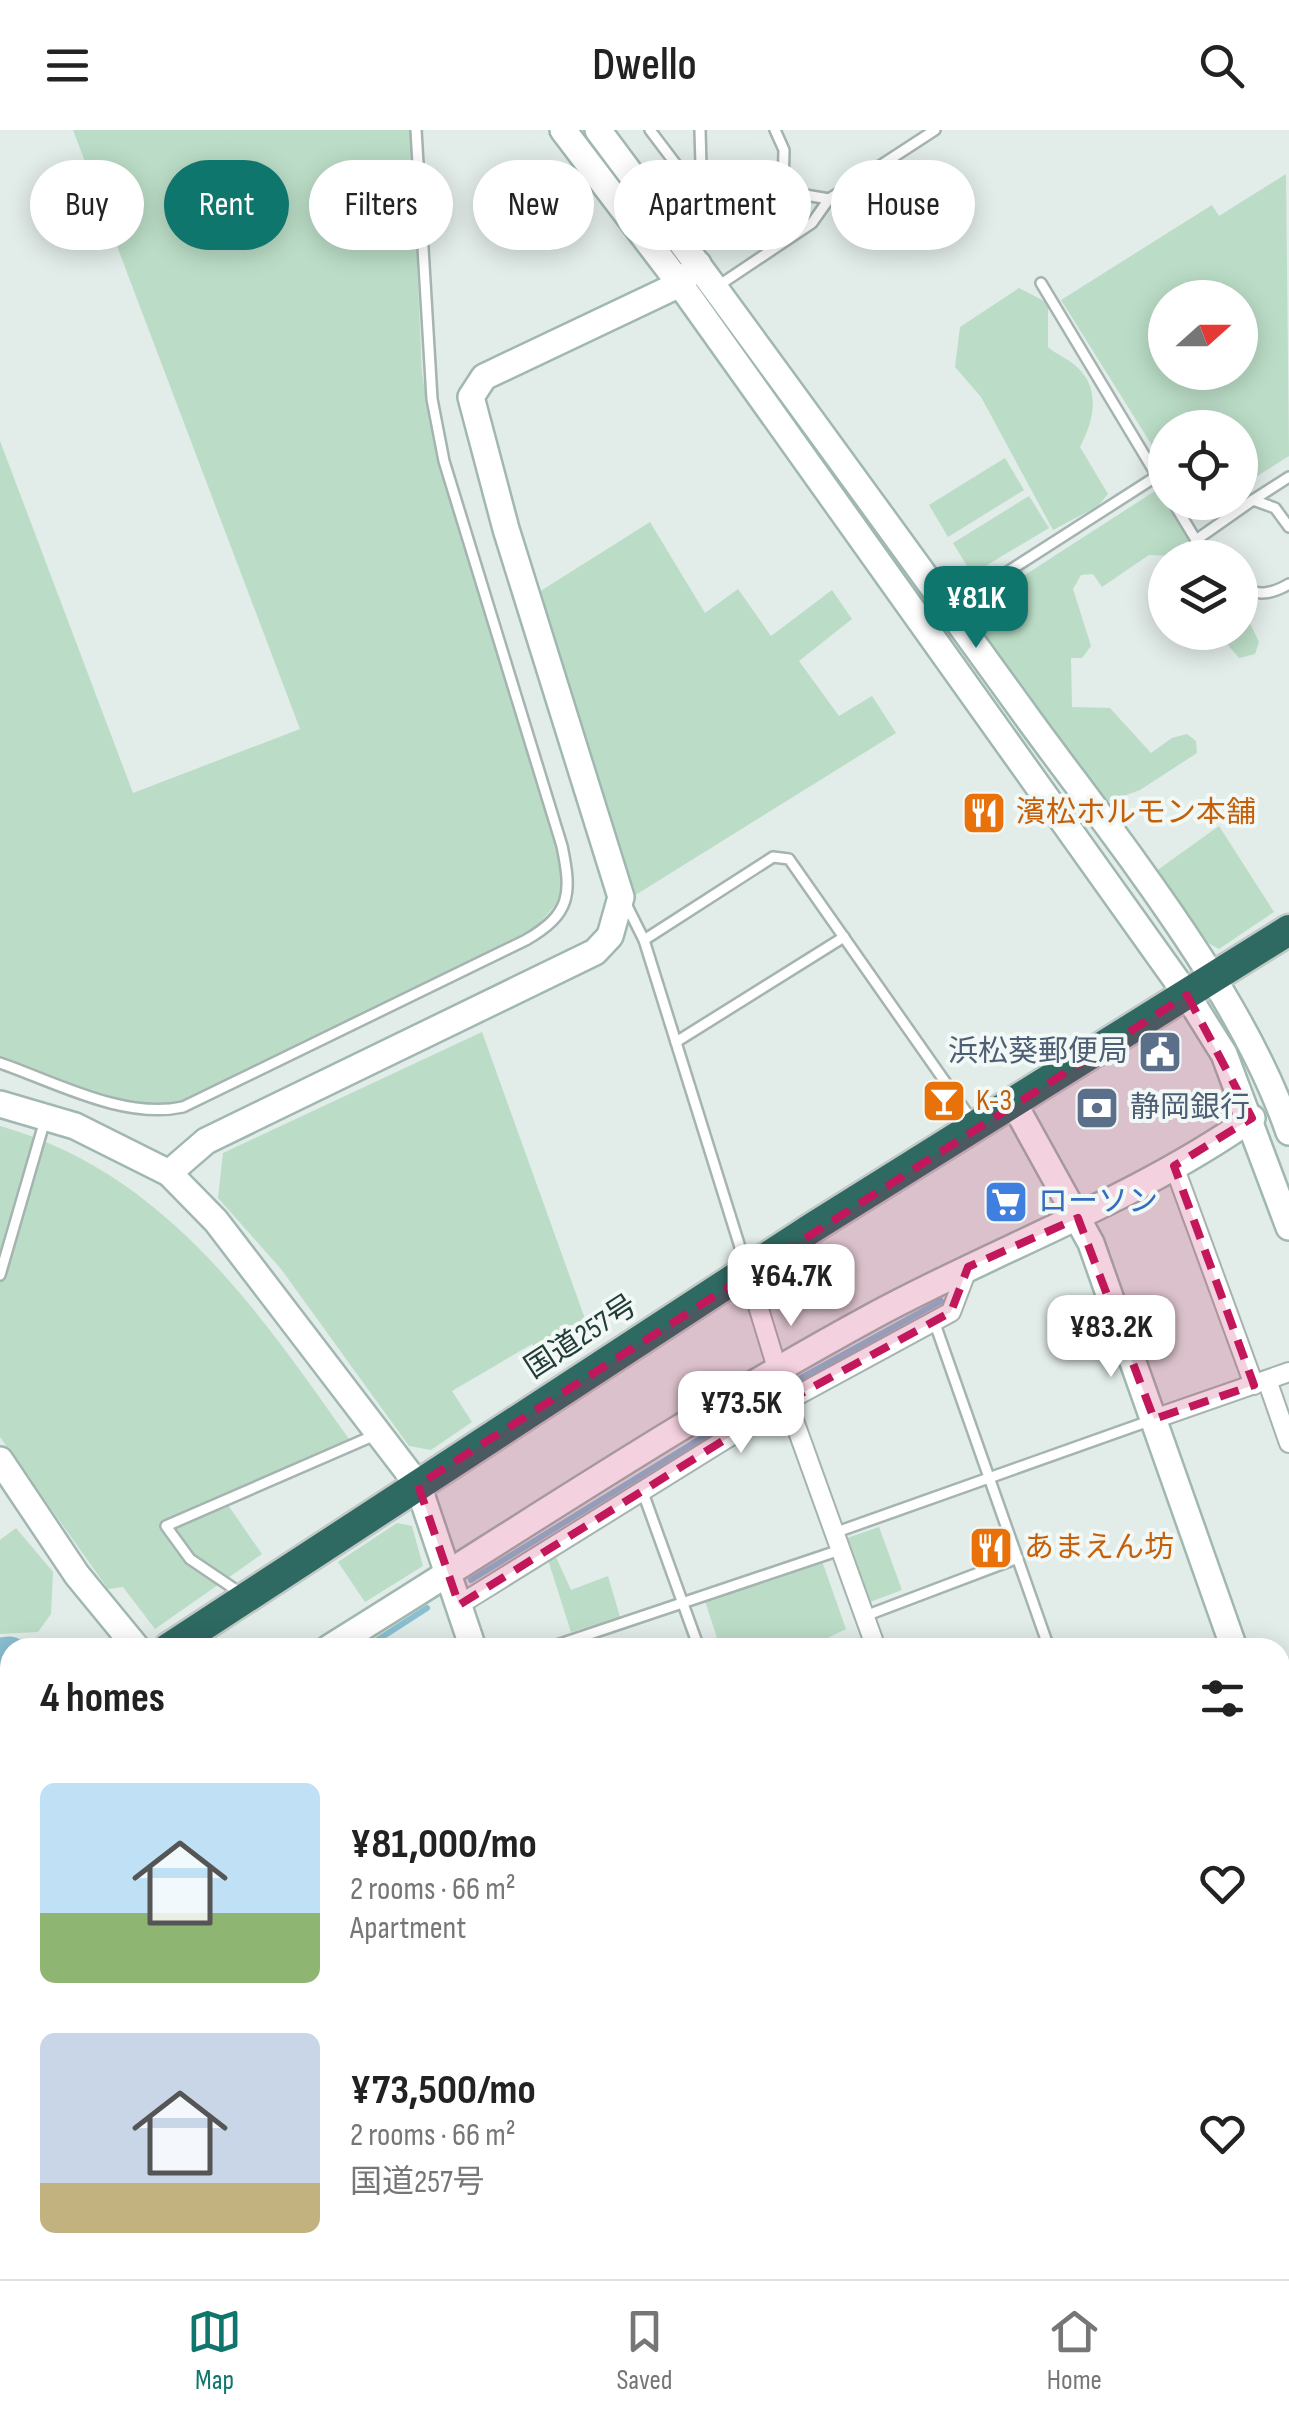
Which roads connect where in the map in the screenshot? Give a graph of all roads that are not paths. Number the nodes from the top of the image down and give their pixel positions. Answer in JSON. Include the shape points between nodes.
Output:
{"nodes":[{"id":1,"x":416,"y":130,"type":"edge"},
{"id":2,"x":562,"y":130,"type":"edge"},
{"id":3,"x":598,"y":130,"type":"edge"},
{"id":4,"x":650,"y":130,"type":"edge"},
{"id":5,"x":700,"y":130,"type":"edge"},
{"id":6,"x":775,"y":130,"type":"edge"},
{"id":7,"x":935,"y":130,"type":"edge"},
{"id":8,"x":673,"y":160,"type":"edge"},
{"id":9,"x":701,"y":160,"type":"edge"},
{"id":10,"x":784,"y":160,"type":"edge"},
{"id":11,"x":811,"y":196,"type":"edge"},
{"id":12,"x":830,"y":199,"type":"junction"},
{"id":13,"x":702,"y":250,"type":"edge"},
{"id":14,"x":694,"y":258,"type":"junction"},
{"id":15,"x":1040,"y":283,"type":"dead end"},
{"id":16,"x":680,"y":284,"type":"junction"},
{"id":17,"x":715,"y":288,"type":"junction"},
{"id":18,"x":1148,"y":461,"type":"edge"},
{"id":19,"x":1289,"y":477,"type":"edge"},
{"id":20,"x":1148,"y":482,"type":"edge"},
{"id":21,"x":1258,"y":497,"type":"edge"},
{"id":22,"x":1258,"y":501,"type":"edge"},
{"id":23,"x":1184,"y":520,"type":"edge"},
{"id":24,"x":1225,"y":520,"type":"edge"},
{"id":25,"x":1289,"y":526,"type":"edge"},
{"id":26,"x":1196,"y":540,"type":"joint"},
{"id":27,"x":1289,"y":584,"type":"edge"},
{"id":28,"x":1258,"y":594,"type":"edge"},
{"id":29,"x":949,"y":610,"type":"junction"},
{"id":30,"x":621,"y":897,"type":"junction"},
{"id":31,"x":1289,"y":930,"type":"edge"},
{"id":32,"x":844,"y":938,"type":"junction"},
{"id":33,"x":644,"y":940,"type":"junction"},
{"id":34,"x":1199,"y":987,"type":"junction"},
{"id":35,"x":676,"y":1042,"type":"junction"},
{"id":36,"x":0,"y":1063,"type":"edge"},
{"id":37,"x":1283,"y":1094,"type":"edge"},
{"id":38,"x":1013,"y":1102,"type":"junction"},
{"id":39,"x":0,"y":1104,"type":"edge"},
{"id":40,"x":46,"y":1118,"type":"junction"},
{"id":41,"x":1252,"y":1118,"type":"junction"},
{"id":42,"x":976,"y":1125,"type":"junction"},
{"id":43,"x":1289,"y":1132,"type":"edge"},
{"id":44,"x":1174,"y":1166,"type":"junction"},
{"id":45,"x":169,"y":1173,"type":"junction"},
{"id":46,"x":1078,"y":1218,"type":"junction"},
{"id":47,"x":1289,"y":1228,"type":"edge"},
{"id":48,"x":968,"y":1267,"type":"junction"},
{"id":49,"x":747,"y":1270,"type":"junction"},
{"id":50,"x":0,"y":1274,"type":"edge"},
{"id":51,"x":934,"y":1321,"type":"junction"},
{"id":52,"x":778,"y":1369,"type":"junction"},
{"id":53,"x":1289,"y":1372,"type":"edge"},
{"id":54,"x":1260,"y":1382,"type":"junction"},
{"id":55,"x":787,"y":1401,"type":"junction"},
{"id":56,"x":1154,"y":1419,"type":"junction"},
{"id":57,"x":378,"y":1434,"type":"junction"},
{"id":58,"x":1289,"y":1443,"type":"edge"},
{"id":59,"x":0,"y":1460,"type":"edge"},
{"id":60,"x":990,"y":1474,"type":"junction"},
{"id":61,"x":418,"y":1485,"type":"junction"},
{"id":62,"x":641,"y":1488,"type":"junction"},
{"id":63,"x":837,"y":1541,"type":"junction"},
{"id":64,"x":1018,"y":1558,"type":"junction"},
{"id":65,"x":449,"y":1573,"type":"junction"},
{"id":66,"x":246,"y":1597,"type":"junction"},
{"id":67,"x":683,"y":1602,"type":"junction"},
{"id":68,"x":459,"y":1605,"type":"junction"},
{"id":69,"x":864,"y":1616,"type":"junction"},
{"id":70,"x":129,"y":1638,"type":"edge"},
{"id":71,"x":184,"y":1638,"type":"edge"},
{"id":72,"x":346,"y":1638,"type":"edge"},
{"id":73,"x":470,"y":1638,"type":"edge"},
{"id":74,"x":577,"y":1638,"type":"edge"},
{"id":75,"x":696,"y":1638,"type":"edge"},
{"id":76,"x":872,"y":1638,"type":"edge"},
{"id":77,"x":1046,"y":1638,"type":"edge"},
{"id":78,"x":1231,"y":1638,"type":"edge"}],
"edges":[{"from":1,"to":36,"type":"lane","via":[[432,400],[444,461],[562,846],[566,900],[558,916],[526,940],[183,1108],[125,1106]]},
{"from":2,"to":16,"type":"street"},
{"from":3,"to":14,"type":"street"},
{"from":4,"to":8,"type":"lane"},
{"from":5,"to":9,"type":"lane"},
{"from":6,"to":10,"type":"lane"},
{"from":7,"to":12,"type":"lane"},
{"from":11,"to":12,"type":"lane"},
{"from":12,"to":17,"type":"lane","via":[[812,223]]},
{"from":13,"to":14,"type":"lane"},
{"from":14,"to":16,"type":"street"},
{"from":14,"to":17,"type":"street"},
{"from":15,"to":18,"type":"lane"},
{"from":16,"to":30,"type":"street","via":[[484,378],[471,396]]},
{"from":16,"to":34,"type":"street"},
{"from":17,"to":29,"type":"street"},
{"from":19,"to":21,"type":"lane"},
{"from":20,"to":29,"type":"lane"},
{"from":22,"to":25,"type":"lane","via":[[1276,508]]},
{"from":23,"to":26,"type":"lane"},
{"from":24,"to":26,"type":"lane"},
{"from":27,"to":28,"type":"lane"},
{"from":29,"to":34,"type":"street"},
{"from":30,"to":33,"type":"lane"},
{"from":30,"to":45,"type":"street","via":[[610,936],[595,952],[206,1141]]},
{"from":31,"to":34,"type":"highway","name":"国道257号"},
{"from":32,"to":33,"type":"lane","via":[[789,859],[773,857]]},
{"from":32,"to":35,"type":"lane"},
{"from":32,"to":42,"type":"lane"},
{"from":33,"to":35,"type":"lane"},
{"from":34,"to":37,"type":"street"},
{"from":34,"to":38,"type":"highway","name":"国道257号"},
{"from":34,"to":41,"type":"street"},
{"from":35,"to":49,"type":"lane"},
{"from":37,"to":43,"type":"street"},
{"from":38,"to":42,"type":"highway","name":"国道257号"},
{"from":38,"to":46,"type":"street"},
{"from":39,"to":40,"type":"street"},
{"from":40,"to":45,"type":"street"},
{"from":40,"to":50,"type":"lane"},
{"from":41,"to":44,"type":"street"},
{"from":41,"to":47,"type":"street"},
{"from":42,"to":49,"type":"highway","name":"国道257号"},
{"from":44,"to":46,"type":"street"},
{"from":44,"to":54,"type":"street"},
{"from":45,"to":57,"type":"street","via":[[216,1220]]},
{"from":46,"to":48,"type":"street"},
{"from":46,"to":56,"type":"street"},
{"from":48,"to":51,"type":"street","via":[[951,1312]]},
{"from":48,"to":52,"type":"street"},
{"from":49,"to":52,"type":"street"},
{"from":49,"to":61,"type":"highway","name":"国道257号"},
{"from":51,"to":55,"type":"street"},
{"from":51,"to":60,"type":"lane"},
{"from":52,"to":55,"type":"street"},
{"from":52,"to":65,"type":"street"},
{"from":53,"to":54,"type":"street"},
{"from":54,"to":56,"type":"street"},
{"from":54,"to":58,"type":"street"},
{"from":55,"to":62,"type":"street"},
{"from":55,"to":63,"type":"street"},
{"from":56,"to":60,"type":"lane"},
{"from":56,"to":78,"type":"street"},
{"from":57,"to":61,"type":"street"},
{"from":57,"to":66,"type":"lane","via":[[166,1526],[190,1559]]},
{"from":59,"to":70,"type":"street"},
{"from":60,"to":63,"type":"lane"},
{"from":60,"to":64,"type":"lane"},
{"from":61,"to":65,"type":"street"},
{"from":61,"to":66,"type":"highway","name":"国道257号"},
{"from":62,"to":67,"type":"lane"},
{"from":62,"to":68,"type":"street"},
{"from":63,"to":67,"type":"lane"},
{"from":63,"to":69,"type":"street"},
{"from":64,"to":69,"type":"lane"},
{"from":64,"to":77,"type":"lane"},
{"from":65,"to":68,"type":"street"},
{"from":65,"to":72,"type":"street"},
{"from":66,"to":71,"type":"highway","name":"国道257号"},
{"from":67,"to":74,"type":"lane"},
{"from":67,"to":75,"type":"lane"},
{"from":68,"to":73,"type":"street"},
{"from":69,"to":76,"type":"street"}]}
